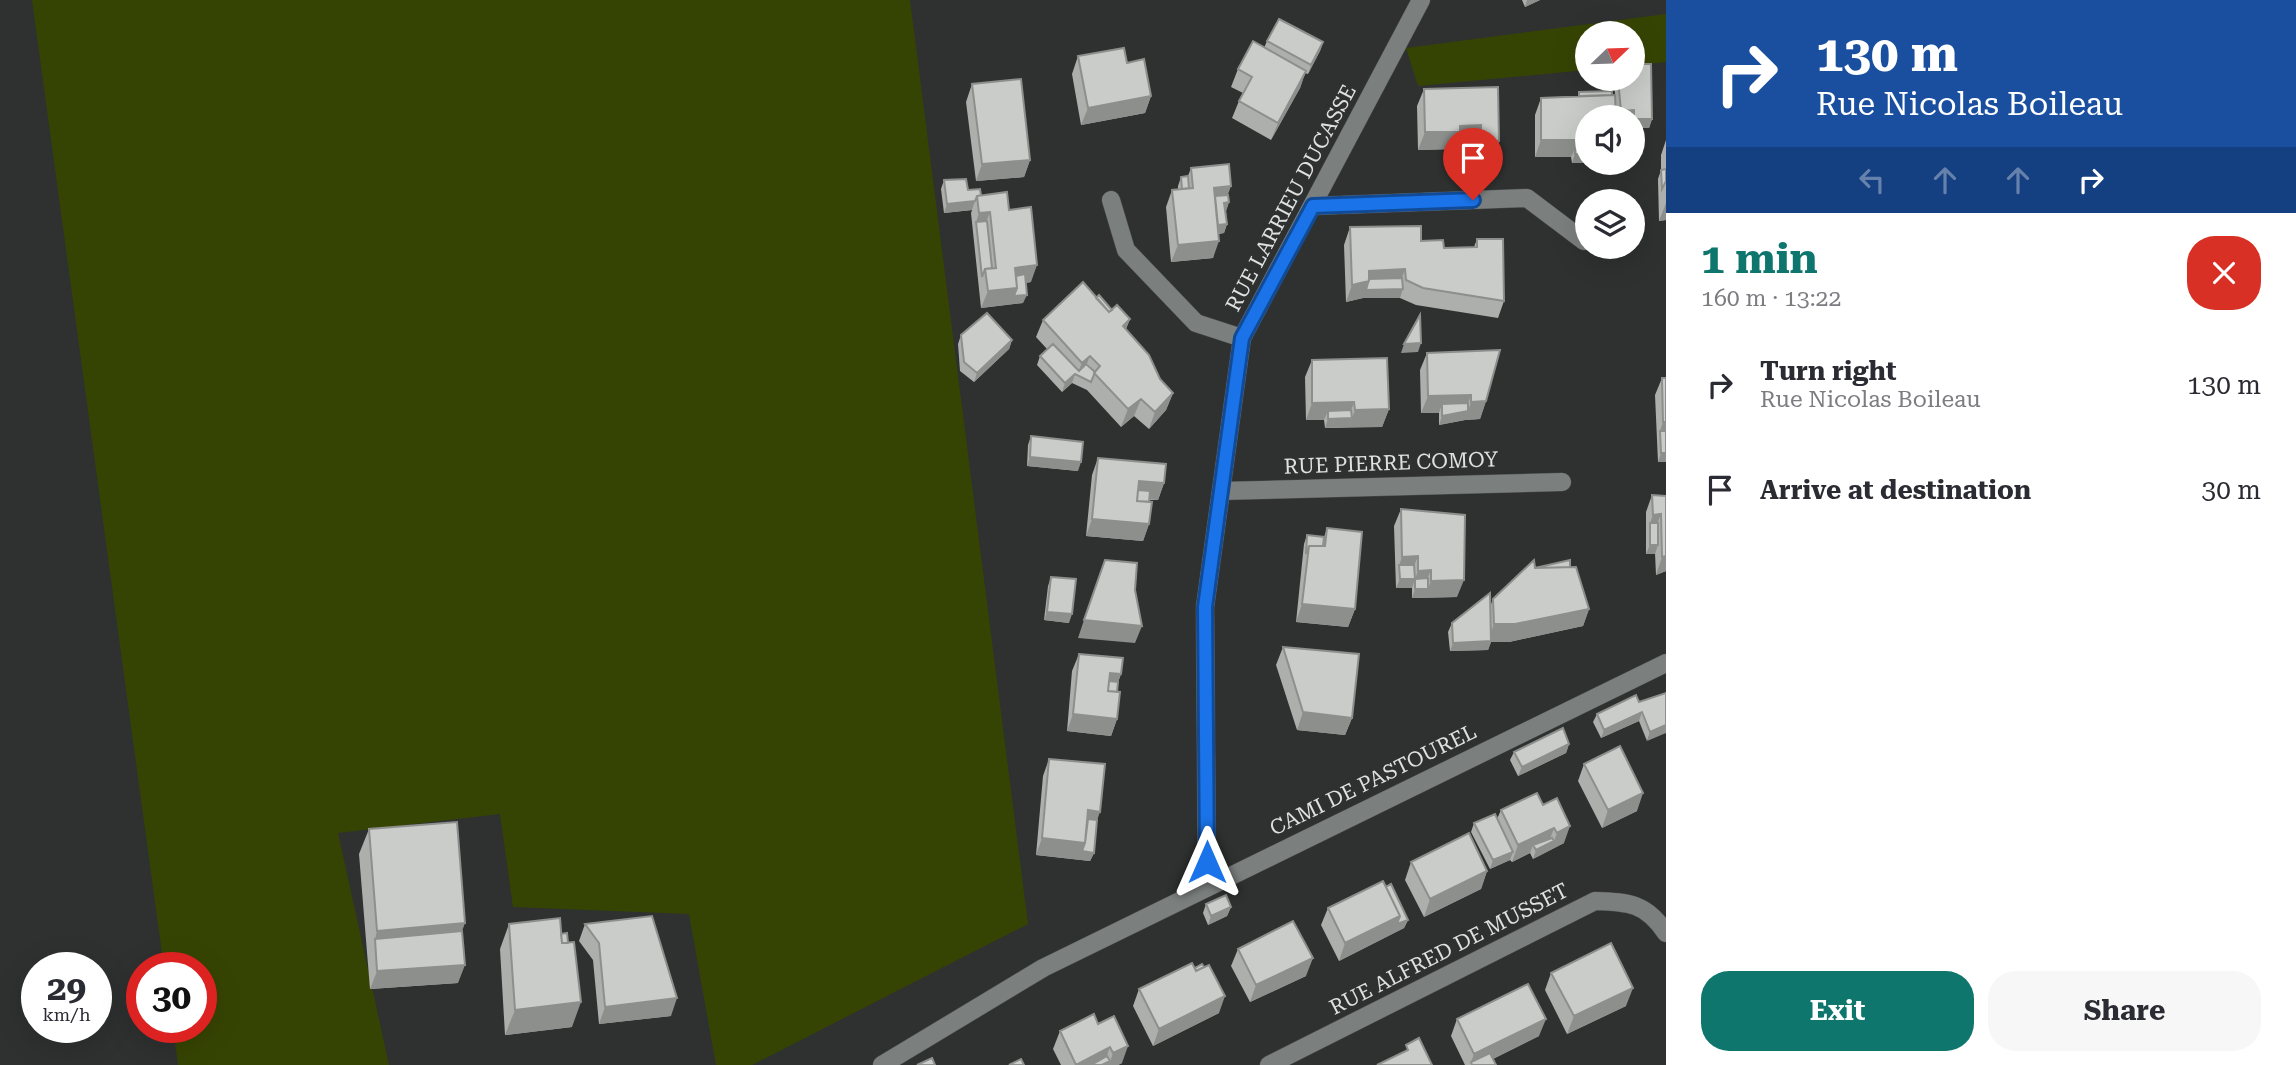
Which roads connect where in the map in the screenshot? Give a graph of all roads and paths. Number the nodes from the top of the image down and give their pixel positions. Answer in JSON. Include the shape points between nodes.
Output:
{"nodes":[{"id":1,"x":1421,"y":0,"type":"edge"},
{"id":2,"x":1111,"y":200,"type":"dead end"},
{"id":3,"x":1313,"y":206,"type":"junction"},
{"id":4,"x":1575,"y":235,"type":"edge"},
{"id":5,"x":1242,"y":338,"type":"junction"},
{"id":6,"x":1562,"y":482,"type":"dead end"},
{"id":7,"x":1221,"y":491,"type":"junction"},
{"id":8,"x":1666,"y":663,"type":"edge"},
{"id":9,"x":1207,"y":887,"type":"junction"},
{"id":10,"x":1666,"y":933,"type":"edge"},
{"id":11,"x":882,"y":1065,"type":"edge"},
{"id":12,"x":1269,"y":1065,"type":"edge"}],
"edges":[{"from":1,"to":3,"type":"street","name":"RUE LARRIEU DUCASSE"},
{"from":2,"to":5,"type":"street","via":[[1126,250],[1196,323]]},
{"from":3,"to":4,"type":"street","via":[[1527,198]]},
{"from":3,"to":5,"type":"street","name":"RUE LARRIEU DUCASSE"},
{"from":5,"to":7,"type":"street","name":"RUE LARRIEU DUCASSE"},
{"from":6,"to":7,"type":"street","name":"RUE PIERRE COMOY"},
{"from":7,"to":9,"type":"street","name":"RUE LARRIEU DUCASSE","via":[[1205,607]]},
{"from":8,"to":9,"type":"street","name":"CAMI DE PASTOUREL"},
{"from":9,"to":11,"type":"street","name":"CAMI DE PASTOUREL","via":[[1043,968]]},
{"from":10,"to":12,"type":"street","name":"RUE ALFRED DE MUSSET","via":[[1654,914],[1628,902],[1595,901]]}]}
